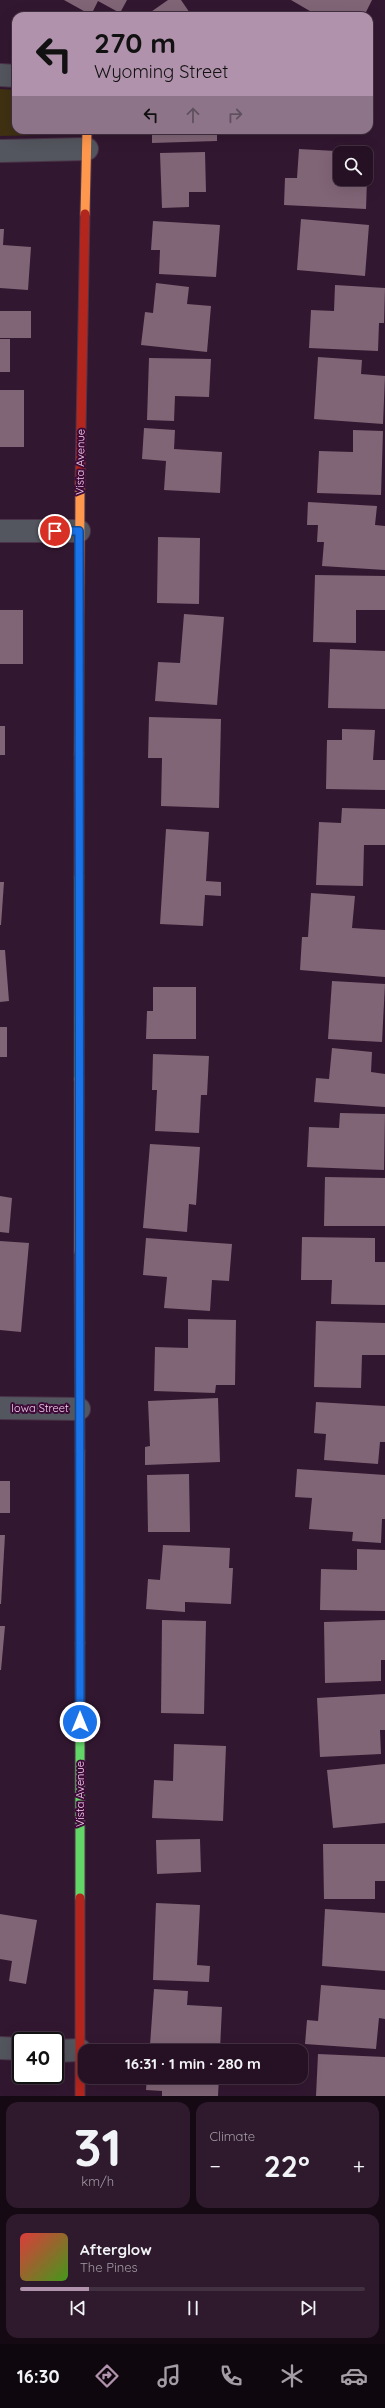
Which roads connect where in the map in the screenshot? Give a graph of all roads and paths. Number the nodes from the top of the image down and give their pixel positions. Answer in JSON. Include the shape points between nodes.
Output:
{"nodes":[{"id":1,"x":0,"y":75,"type":"edge"},
{"id":2,"x":12,"y":76,"type":"edge"},
{"id":3,"x":87,"y":139,"type":"edge"},
{"id":4,"x":0,"y":151,"type":"edge"},
{"id":5,"x":0,"y":531,"type":"edge"},
{"id":6,"x":79,"y":531,"type":"junction"},
{"id":7,"x":0,"y":1408,"type":"edge"},
{"id":8,"x":79,"y":1409,"type":"junction"},
{"id":9,"x":80,"y":2044,"type":"edge"},
{"id":10,"x":0,"y":2048,"type":"edge"},
{"id":11,"x":12,"y":2049,"type":"edge"},
{"id":12,"x":78,"y":2050,"type":"edge"},
{"id":13,"x":64,"y":2051,"type":"edge"},
{"id":14,"x":80,"y":2084,"type":"edge"},
{"id":15,"x":80,"y":2096,"type":"edge"}],
"edges":[{"from":1,"to":2,"type":"street"},
{"from":3,"to":4,"type":"street","name":"Vista Avenue"},
{"from":3,"to":6,"type":"street","name":"Vista Avenue"},
{"from":5,"to":6,"type":"street"},
{"from":6,"to":8,"type":"street","name":"Vista Avenue"},
{"from":7,"to":8,"type":"street","name":"Iowa Street"},
{"from":8,"to":9,"type":"street","name":"Vista Avenue"},
{"from":10,"to":11,"type":"street"},
{"from":12,"to":13,"type":"street"},
{"from":14,"to":15,"type":"street","name":"Vista Avenue"}]}
